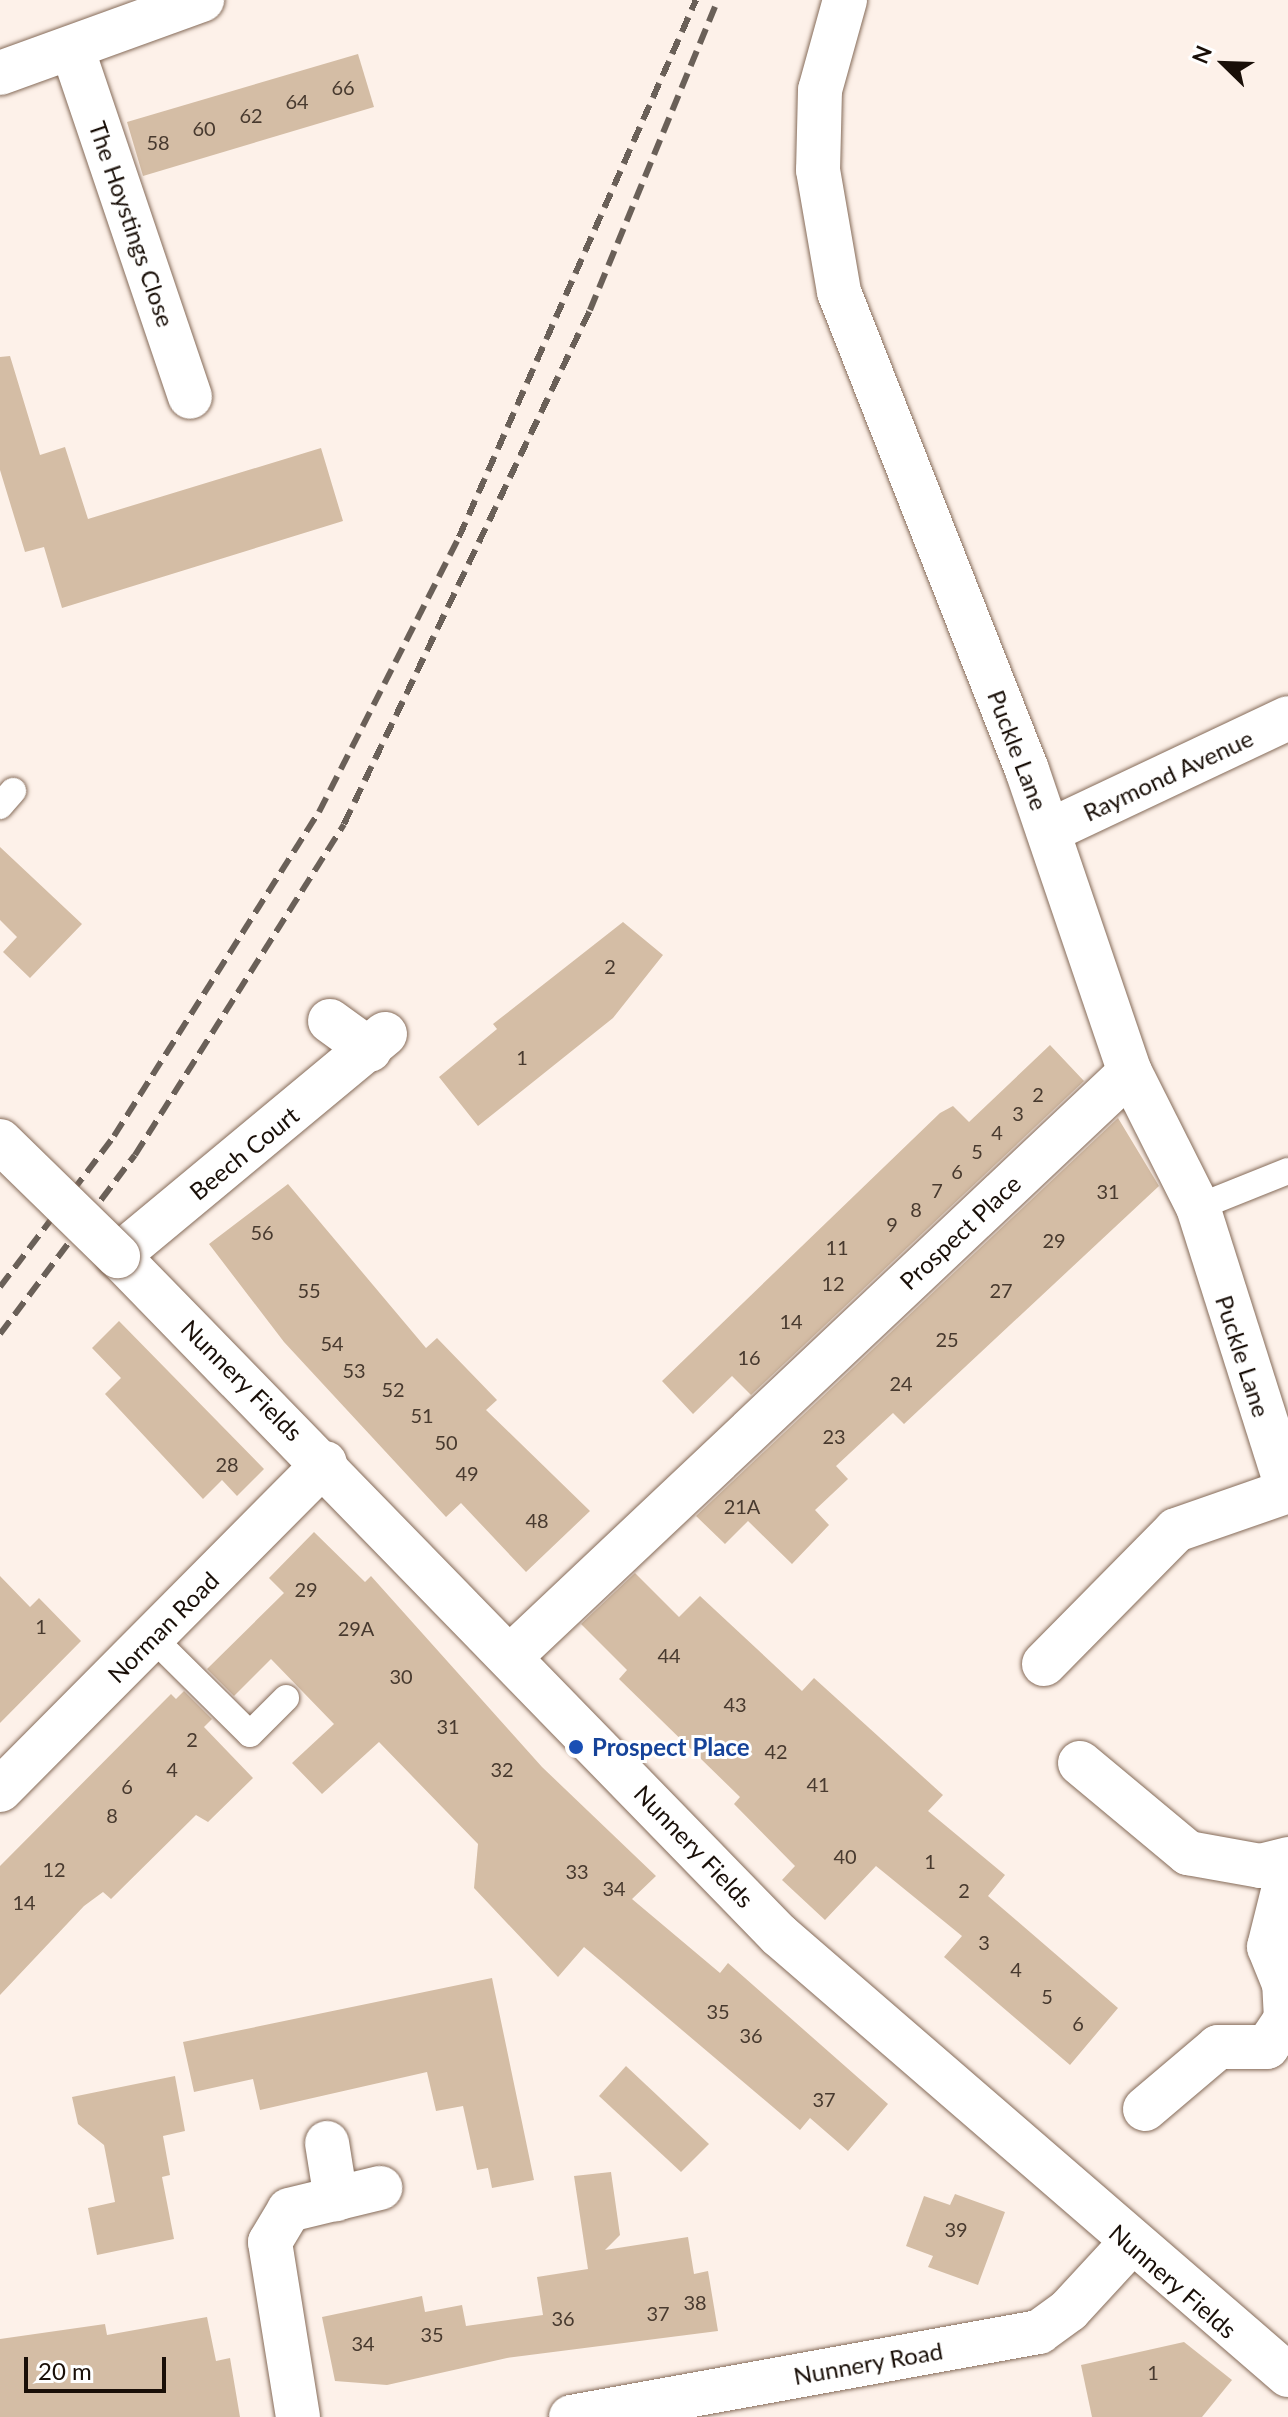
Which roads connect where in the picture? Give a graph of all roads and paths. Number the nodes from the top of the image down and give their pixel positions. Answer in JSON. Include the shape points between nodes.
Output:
{"nodes":[{"id":1,"x":202,"y":0,"type":"edge"},
{"id":2,"x":845,"y":0,"type":"edge"},
{"id":3,"x":73,"y":51,"type":"junction"},
{"id":4,"x":0,"y":73,"type":"edge"},
{"id":5,"x":190,"y":397,"type":"dead end"},
{"id":6,"x":1288,"y":718,"type":"edge"},
{"id":7,"x":1049,"y":831,"type":"junction"},
{"id":8,"x":330,"y":1021,"type":"dead end"},
{"id":9,"x":1130,"y":1072,"type":"junction"},
{"id":10,"x":0,"y":1141,"type":"edge"},
{"id":11,"x":1288,"y":1171,"type":"edge"},
{"id":12,"x":1198,"y":1207,"type":"junction"},
{"id":13,"x":118,"y":1256,"type":"junction"},
{"id":14,"x":325,"y":1463,"type":"junction"},
{"id":15,"x":1288,"y":1490,"type":"edge"},
{"id":16,"x":153,"y":1638,"type":"junction"},
{"id":17,"x":511,"y":1656,"type":"junction"},
{"id":18,"x":1044,"y":1664,"type":"dead end"},
{"id":19,"x":286,"y":1698,"type":"dead end"},
{"id":20,"x":1080,"y":1763,"type":"dead end"},
{"id":21,"x":0,"y":1790,"type":"edge"},
{"id":22,"x":1288,"y":1859,"type":"edge"},
{"id":23,"x":1288,"y":1871,"type":"edge"},
{"id":24,"x":1145,"y":2109,"type":"dead end"},
{"id":25,"x":327,"y":2143,"type":"dead end"},
{"id":26,"x":380,"y":2188,"type":"dead end"},
{"id":27,"x":336,"y":2199,"type":"junction"},
{"id":28,"x":1130,"y":2244,"type":"junction"},
{"id":29,"x":1288,"y":2375,"type":"edge"},
{"id":30,"x":298,"y":2417,"type":"edge"},
{"id":31,"x":571,"y":2417,"type":"edge"}],
"edges":[{"from":1,"to":3,"type":"street"},
{"from":2,"to":7,"type":"street","name":"Puckle Lane","via":[[820,90],[818,170],[839,292]]},
{"from":3,"to":4,"type":"street"},
{"from":3,"to":5,"type":"street","name":"The Hoystings Close"},
{"from":6,"to":7,"type":"street","name":"Raymond Avenue"},
{"from":7,"to":9,"type":"street","name":"Puckle Lane"},
{"from":8,"to":13,"type":"street","name":"Beech Court","via":[[377,1042]]},
{"from":9,"to":12,"type":"street","name":"Puckle Lane"},
{"from":9,"to":17,"type":"street","name":"Prospect Place"},
{"from":10,"to":13,"type":"street","name":"Nunnery Fields","bridge":true},
{"from":11,"to":12,"type":"lane"},
{"from":12,"to":15,"type":"street","name":"Puckle Lane"},
{"from":13,"to":14,"type":"street","name":"Nunnery Fields"},
{"from":14,"to":16,"type":"street","name":"Norman Road"},
{"from":14,"to":17,"type":"street","name":"Nunnery Fields"},
{"from":15,"to":18,"type":"street","via":[[1176,1530]]},
{"from":16,"to":19,"type":"lane","via":[[250,1734]]},
{"from":16,"to":21,"type":"street","name":"Norman Road"},
{"from":17,"to":28,"type":"street","name":"Nunnery Fields","via":[[779,1935]]},
{"from":20,"to":22,"type":"street","via":[[1188,1853],[1260,1866]]},
{"from":23,"to":24,"type":"street","via":[[1269,1947],[1284,1984],[1286,2019],[1267,2047],[1218,2047]]},
{"from":25,"to":27,"type":"street"},
{"from":26,"to":27,"type":"street"},
{"from":27,"to":30,"type":"street","via":[[289,2210],[270,2242]]},
{"from":28,"to":29,"type":"street","name":"Nunnery Fields"},
{"from":28,"to":31,"type":"street","name":"Nunnery Road","via":[[1069,2310],[1039,2332]]}]}
